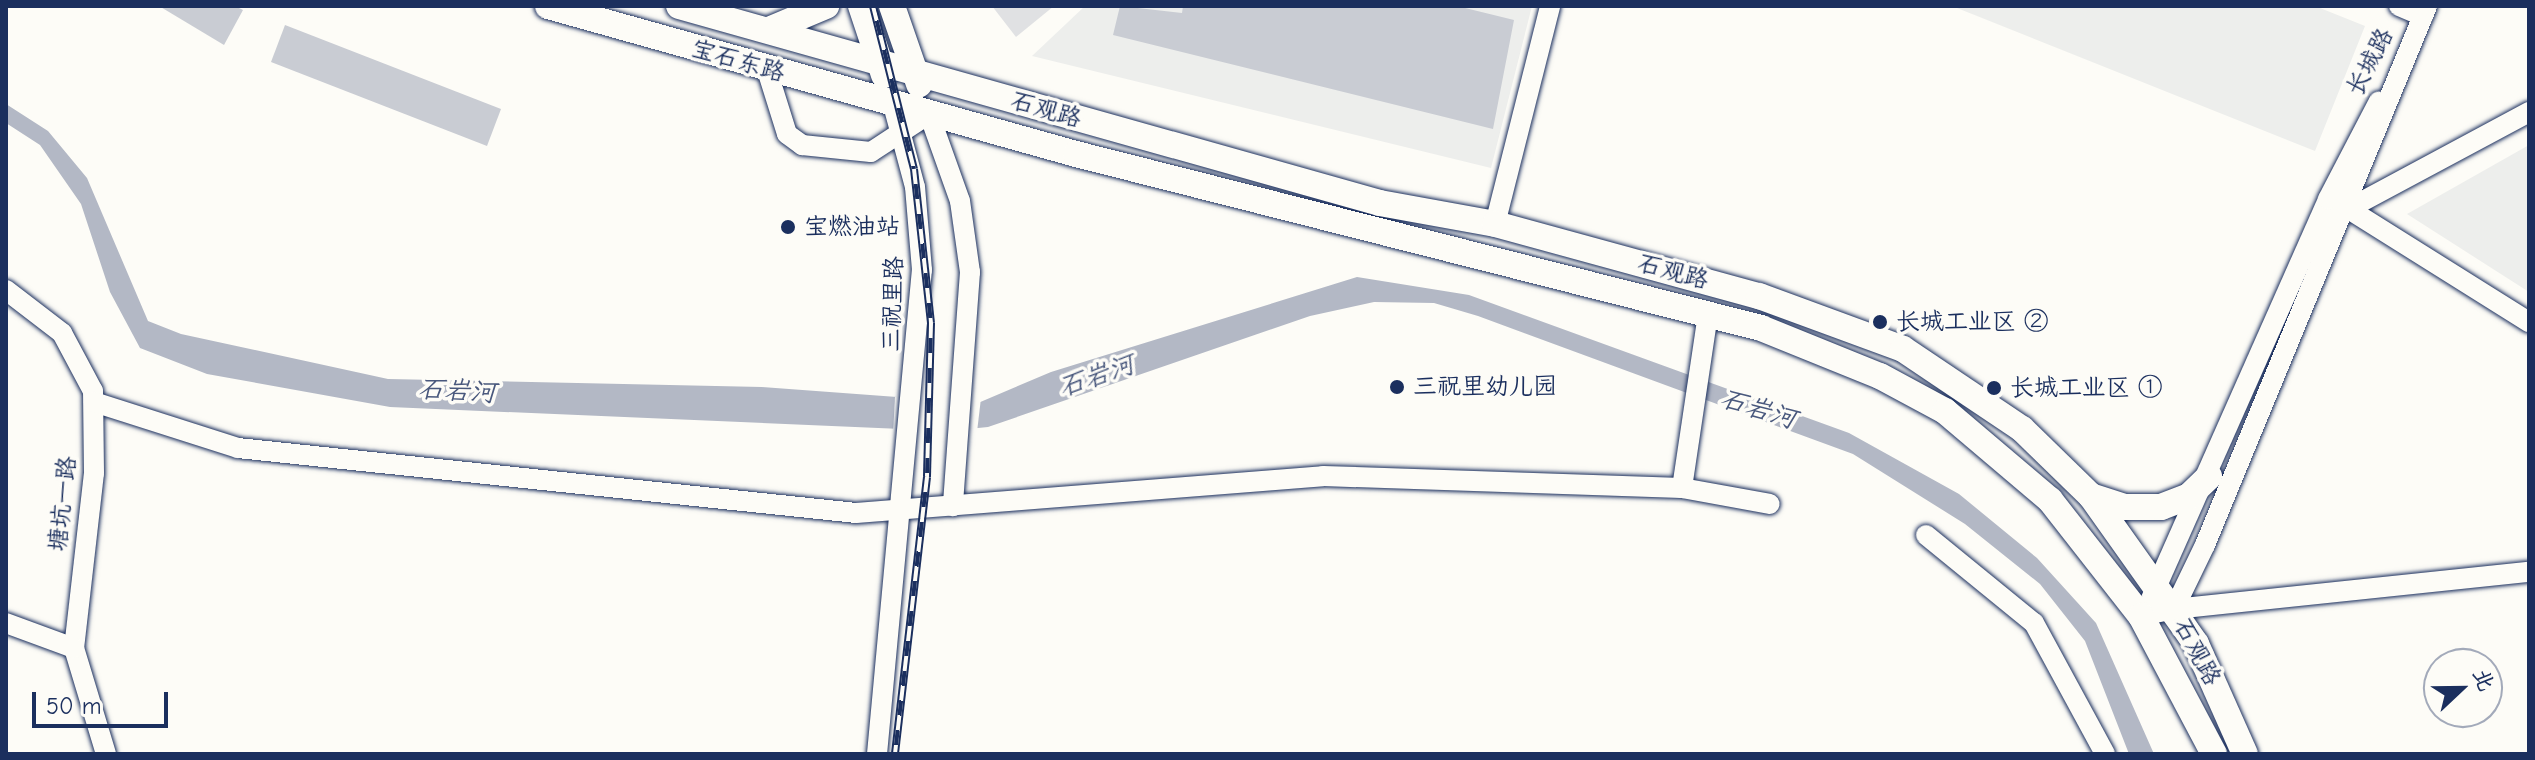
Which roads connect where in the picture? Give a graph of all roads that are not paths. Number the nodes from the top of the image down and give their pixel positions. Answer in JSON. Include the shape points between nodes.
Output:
{"nodes":[{"id":1,"x":548,"y":6,"type":"edge"},
{"id":2,"x":679,"y":6,"type":"edge"},
{"id":3,"x":826,"y":6,"type":"edge"},
{"id":4,"x":861,"y":6,"type":"edge"},
{"id":5,"x":892,"y":6,"type":"edge"},
{"id":6,"x":1550,"y":6,"type":"edge"},
{"id":7,"x":2399,"y":6,"type":"edge"},
{"id":8,"x":2425,"y":11,"type":"edge"},
{"id":9,"x":768,"y":29,"type":"junction"},
{"id":10,"x":881,"y":63,"type":"junction"},
{"id":11,"x":767,"y":70,"type":"junction"},
{"id":12,"x":914,"y":73,"type":"junction"},
{"id":13,"x":893,"y":105,"type":"junction"},
{"id":14,"x":2529,"y":112,"type":"edge"},
{"id":15,"x":929,"y":114,"type":"junction"},
{"id":16,"x":901,"y":133,"type":"junction"},
{"id":17,"x":2328,"y":199,"type":"junction"},
{"id":18,"x":2350,"y":208,"type":"junction"},
{"id":19,"x":1495,"y":224,"type":"junction"},
{"id":20,"x":6,"y":290,"type":"edge"},
{"id":21,"x":1708,"y":314,"type":"junction"},
{"id":22,"x":2529,"y":322,"type":"edge"},
{"id":23,"x":94,"y":402,"type":"junction"},
{"id":24,"x":2209,"y":477,"type":"junction"},
{"id":25,"x":1682,"y":488,"type":"junction"},
{"id":26,"x":2091,"y":496,"type":"junction"},
{"id":27,"x":1770,"y":504,"type":"dead end"},
{"id":28,"x":953,"y":506,"type":"junction"},
{"id":29,"x":904,"y":510,"type":"junction"},
{"id":30,"x":1926,"y":535,"type":"dead end"},
{"id":31,"x":2529,"y":572,"type":"edge"},
{"id":32,"x":2158,"y":584,"type":"junction"},
{"id":33,"x":2174,"y":609,"type":"junction"},
{"id":34,"x":2141,"y":616,"type":"junction"},
{"id":35,"x":6,"y":623,"type":"edge"},
{"id":36,"x":74,"y":648,"type":"junction"},
{"id":37,"x":106,"y":754,"type":"edge"},
{"id":38,"x":877,"y":754,"type":"edge"},
{"id":39,"x":2105,"y":754,"type":"edge"},
{"id":40,"x":2214,"y":754,"type":"edge"},
{"id":41,"x":2245,"y":754,"type":"edge"}],
"edges":[{"from":1,"to":11,"type":"main road","name":"宝石东路"},
{"from":2,"to":9,"type":"main road","name":"宝石东路"},
{"from":3,"to":9,"type":"main road"},
{"from":4,"to":10,"type":"main road"},
{"from":5,"to":12,"type":"main road"},
{"from":6,"to":19,"type":"street"},
{"from":7,"to":8,"type":"street"},
{"from":8,"to":17,"type":"street","name":"长城路"},
{"from":8,"to":18,"type":"street","name":"长城路"},
{"from":9,"to":10,"type":"main road","name":"宝石东路"},
{"from":10,"to":12,"type":"main road","name":"宝石东路"},
{"from":10,"to":13,"type":"main road"},
{"from":11,"to":13,"type":"main road","name":"宝石东路"},
{"from":11,"to":16,"type":"street","via":[[795,143],[871,152]]},
{"from":12,"to":15,"type":"main road"},
{"from":12,"to":19,"type":"main road","name":"石观路","via":[[1380,203]]},
{"from":13,"to":15,"type":"main road","name":"宝石东路"},
{"from":13,"to":16,"type":"street","name":"三祝里路"},
{"from":14,"to":18,"type":"street"},
{"from":15,"to":16,"type":"street"},
{"from":15,"to":21,"type":"main road","name":"石观路"},
{"from":15,"to":28,"type":"street","via":[[967,239]]},
{"from":16,"to":29,"type":"street","name":"三祝里路","via":[[921,231],[916,381]]},
{"from":17,"to":18,"type":"street"},
{"from":17,"to":24,"type":"street","name":"长城路"},
{"from":18,"to":22,"type":"street"},
{"from":18,"to":33,"type":"street","name":"长城路"},
{"from":19,"to":26,"type":"main road","name":"石观路","via":[[1759,296],[1903,349],[2022,429]]},
{"from":20,"to":23,"type":"street","name":"塘坑一路","via":[[75,349]]},
{"from":21,"to":25,"type":"street"},
{"from":21,"to":34,"type":"main road","name":"石观路","via":[[1826,352],[1945,411],[2050,500]]},
{"from":23,"to":29,"type":"street","via":[[238,448],[856,513]]},
{"from":23,"to":36,"type":"street","name":"塘坑一路"},
{"from":24,"to":26,"type":"main road","via":[[2189,496],[2161,507],[2124,507]]},
{"from":24,"to":32,"type":"street","name":"长城路"},
{"from":25,"to":27,"type":"street"},
{"from":25,"to":28,"type":"street","via":[[1323,476]]},
{"from":26,"to":32,"type":"main road","name":"石观路"},
{"from":28,"to":29,"type":"street"},
{"from":29,"to":38,"type":"street","name":"三祝里路"},
{"from":30,"to":39,"type":"street","via":[[2034,623]]},
{"from":31,"to":33,"type":"street"},
{"from":32,"to":33,"type":"main road","name":"石观路"},
{"from":32,"to":34,"type":"street","name":"长城路"},
{"from":33,"to":34,"type":"street"},
{"from":33,"to":41,"type":"main road","name":"石观路"},
{"from":34,"to":40,"type":"main road","name":"石观路"},
{"from":35,"to":36,"type":"street"},
{"from":36,"to":37,"type":"street","name":"塘坑一路"}]}
